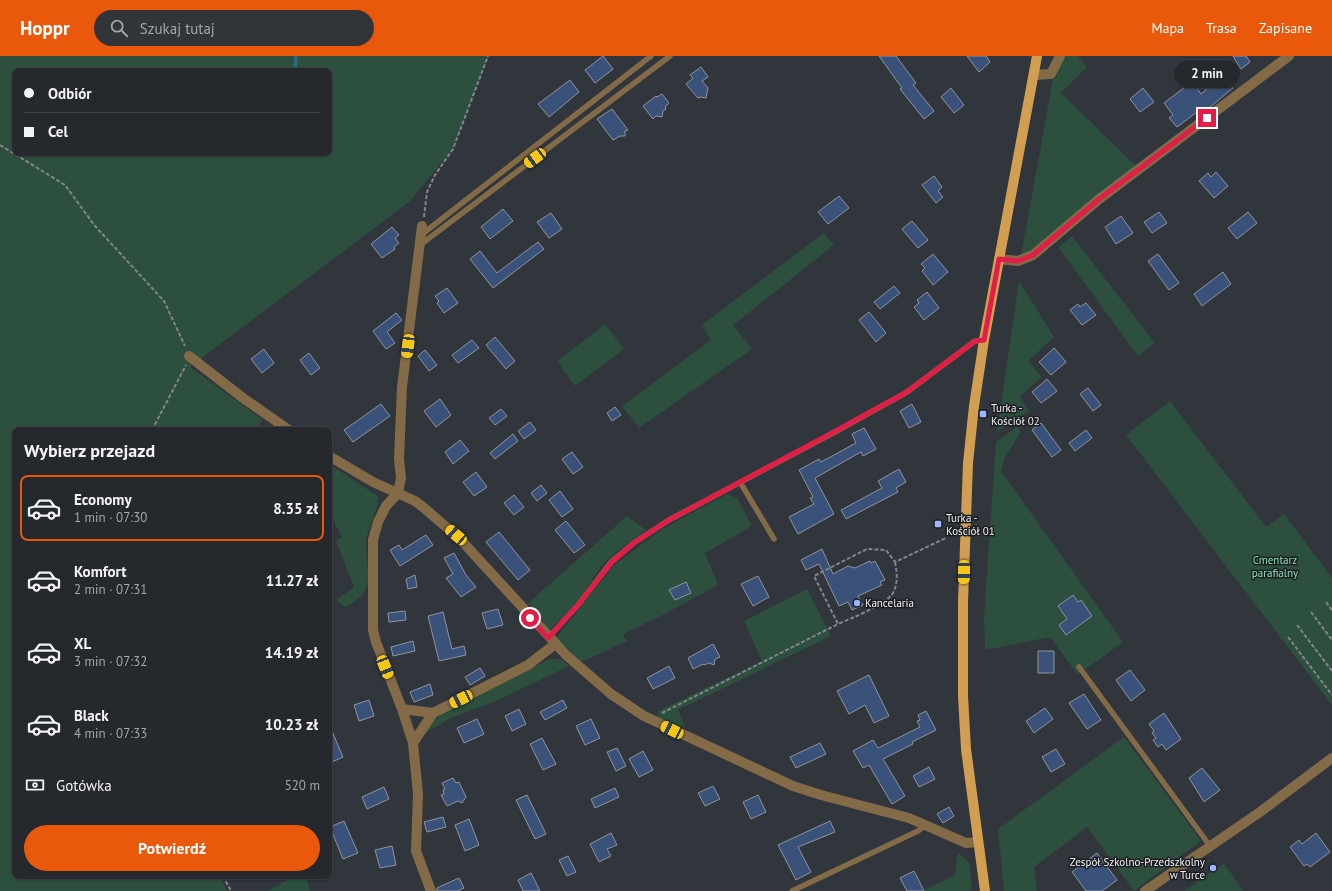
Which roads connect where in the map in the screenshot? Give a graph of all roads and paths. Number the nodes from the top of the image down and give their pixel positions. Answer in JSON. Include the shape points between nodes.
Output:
{"nodes":[{"id":1,"x":488,"y":56,"type":"edge"},
{"id":2,"x":651,"y":56,"type":"edge"},
{"id":3,"x":670,"y":56,"type":"edge"},
{"id":4,"x":1037,"y":56,"type":"edge"},
{"id":5,"x":1060,"y":56,"type":"edge"},
{"id":6,"x":1289,"y":56,"type":"edge"},
{"id":7,"x":1034,"y":75,"type":"junction"},
{"id":8,"x":0,"y":146,"type":"edge"},
{"id":9,"x":12,"y":153,"type":"edge"},
{"id":10,"x":17,"y":156,"type":"edge"},
{"id":11,"x":421,"y":235,"type":"junction"},
{"id":12,"x":999,"y":259,"type":"junction"},
{"id":13,"x":984,"y":340,"type":"junction"},
{"id":14,"x":189,"y":356,"type":"junction"},
{"id":15,"x":154,"y":427,"type":"edge"},
{"id":16,"x":285,"y":427,"type":"edge"},
{"id":17,"x":332,"y":458,"type":"edge"},
{"id":18,"x":740,"y":482,"type":"junction"},
{"id":19,"x":398,"y":493,"type":"junction"},
{"id":20,"x":977,"y":534,"type":"dead end"},
{"id":21,"x":988,"y":534,"type":"dead end"},
{"id":22,"x":946,"y":538,"type":"dead end"},
{"id":23,"x":774,"y":539,"type":"dead end"},
{"id":24,"x":895,"y":562,"type":"junction"},
{"id":25,"x":1326,"y":602,"type":"dead end"},
{"id":26,"x":1332,"y":610,"type":"edge"},
{"id":27,"x":1311,"y":612,"type":"dead end"},
{"id":28,"x":838,"y":624,"type":"junction"},
{"id":29,"x":1297,"y":625,"type":"dead end"},
{"id":30,"x":1288,"y":637,"type":"dead end"},
{"id":31,"x":1332,"y":640,"type":"edge"},
{"id":32,"x":551,"y":641,"type":"junction"},
{"id":33,"x":1080,"y":667,"type":"dead end"},
{"id":34,"x":1332,"y":671,"type":"edge"},
{"id":35,"x":1332,"y":695,"type":"edge"},
{"id":36,"x":402,"y":709,"type":"junction"},
{"id":37,"x":432,"y":713,"type":"junction"},
{"id":38,"x":650,"y":719,"type":"junction"},
{"id":39,"x":413,"y":743,"type":"junction"},
{"id":40,"x":1332,"y":758,"type":"edge"},
{"id":41,"x":926,"y":825,"type":"junction"},
{"id":42,"x":978,"y":842,"type":"junction"},
{"id":43,"x":1210,"y":846,"type":"junction"},
{"id":44,"x":225,"y":879,"type":"edge"},
{"id":45,"x":231,"y":891,"type":"edge"},
{"id":46,"x":431,"y":891,"type":"edge"},
{"id":47,"x":792,"y":891,"type":"edge"},
{"id":48,"x":985,"y":891,"type":"edge"},
{"id":49,"x":1145,"y":891,"type":"edge"}],
"edges":[{"from":1,"to":11,"type":"path","via":[[453,149],[427,192]]},
{"from":2,"to":11,"type":"lane"},
{"from":3,"to":11,"type":"lane"},
{"from":4,"to":7,"type":"main road"},
{"from":5,"to":7,"type":"street","via":[[1051,74]]},
{"from":6,"to":12,"type":"street","via":[[1098,200],[1033,255],[1018,261]]},
{"from":7,"to":12,"type":"main road"},
{"from":8,"to":9,"type":"path"},
{"from":10,"to":14,"type":"path","via":[[65,185],[95,226],[164,300]]},
{"from":11,"to":19,"type":"street","via":[[402,387],[399,459],[401,478]]},
{"from":12,"to":13,"type":"main road"},
{"from":13,"to":18,"type":"lane","via":[[975,341],[907,392]]},
{"from":13,"to":42,"type":"main road","via":[[968,463],[963,618],[963,710]]},
{"from":14,"to":15,"type":"path"},
{"from":14,"to":16,"type":"street"},
{"from":17,"to":19,"type":"street","via":[[373,482]]},
{"from":18,"to":23,"type":"lane"},
{"from":18,"to":32,"type":"lane","via":[[669,520],[621,552]]},
{"from":19,"to":32,"type":"street","via":[[419,504],[456,535]]},
{"from":19,"to":36,"type":"street","via":[[386,506],[373,540],[373,630]]},
{"from":20,"to":21,"type":"path"},
{"from":22,"to":24,"type":"path"},
{"from":24,"to":28,"type":"path","via":[[897,578],[894,592],[872,609]]},
{"from":24,"to":28,"type":"path","via":[[886,550],[867,550],[814,576]]},
{"from":25,"to":26,"type":"path"},
{"from":27,"to":31,"type":"path"},
{"from":28,"to":38,"type":"path"},
{"from":29,"to":34,"type":"path"},
{"from":30,"to":35,"type":"path"},
{"from":32,"to":37,"type":"street","via":[[528,664]]},
{"from":32,"to":38,"type":"street","via":[[594,680]]},
{"from":33,"to":43,"type":"lane"},
{"from":36,"to":37,"type":"street"},
{"from":36,"to":39,"type":"street"},
{"from":37,"to":39,"type":"street"},
{"from":38,"to":41,"type":"street","via":[[793,786]]},
{"from":39,"to":46,"type":"street","via":[[418,794],[416,851]]},
{"from":40,"to":43,"type":"street"},
{"from":41,"to":42,"type":"street","via":[[966,843]]},
{"from":41,"to":47,"type":"lane"},
{"from":42,"to":48,"type":"main road"},
{"from":43,"to":49,"type":"street"},
{"from":44,"to":45,"type":"path"}]}
